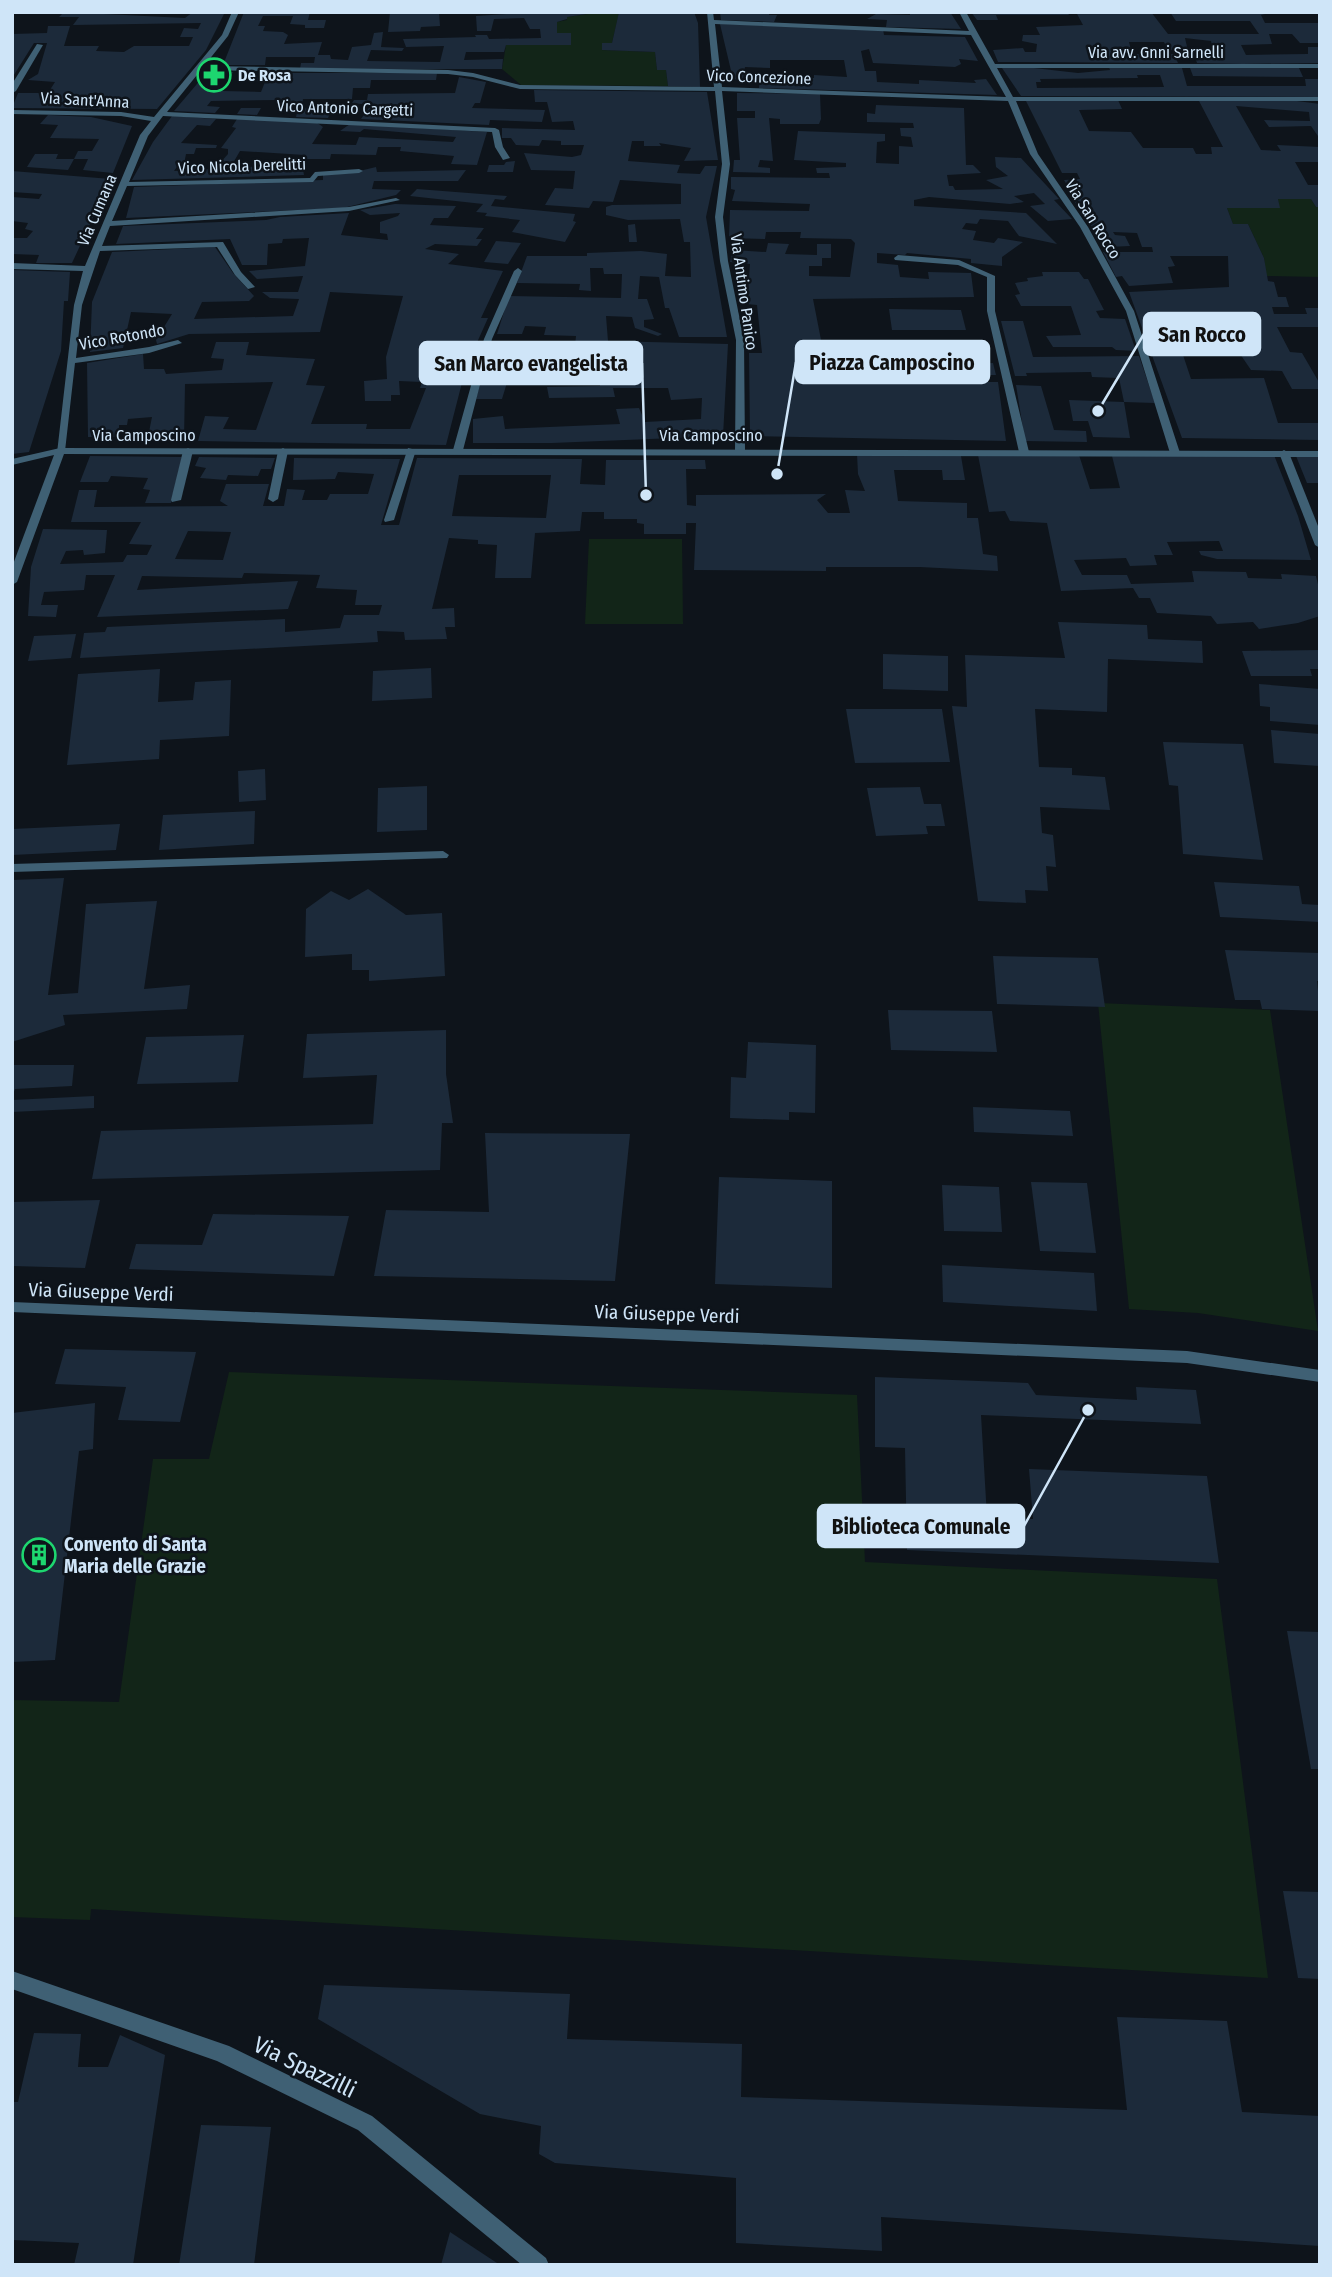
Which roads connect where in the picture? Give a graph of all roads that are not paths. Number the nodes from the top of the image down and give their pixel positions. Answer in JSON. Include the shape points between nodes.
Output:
{"nodes":[{"id":1,"x":236,"y":12,"type":"edge"},
{"id":2,"x":710,"y":12,"type":"edge"},
{"id":3,"x":962,"y":12,"type":"edge"},
{"id":4,"x":713,"y":22,"type":"junction"},
{"id":5,"x":973,"y":33,"type":"junction"},
{"id":6,"x":39,"y":45,"type":"dead end"},
{"id":7,"x":992,"y":66,"type":"junction"},
{"id":8,"x":1320,"y":66,"type":"edge"},
{"id":9,"x":200,"y":68,"type":"junction"},
{"id":10,"x":718,"y":89,"type":"junction"},
{"id":11,"x":12,"y":91,"type":"edge"},
{"id":12,"x":1011,"y":99,"type":"junction"},
{"id":13,"x":1320,"y":99,"type":"edge"},
{"id":14,"x":12,"y":112,"type":"edge"},
{"id":15,"x":160,"y":117,"type":"junction"},
{"id":16,"x":506,"y":158,"type":"dead end"},
{"id":17,"x":359,"y":170,"type":"dead end"},
{"id":18,"x":123,"y":184,"type":"junction"},
{"id":19,"x":396,"y":200,"type":"dead end"},
{"id":20,"x":107,"y":224,"type":"junction"},
{"id":21,"x":96,"y":249,"type":"junction"},
{"id":22,"x":898,"y":258,"type":"dead end"},
{"id":23,"x":12,"y":267,"type":"edge"},
{"id":24,"x":88,"y":269,"type":"junction"},
{"id":25,"x":518,"y":271,"type":"dead end"},
{"id":26,"x":251,"y":287,"type":"dead end"},
{"id":27,"x":178,"y":343,"type":"dead end"},
{"id":28,"x":72,"y":361,"type":"junction"},
{"id":29,"x":411,"y":450,"type":"junction"},
{"id":30,"x":457,"y":450,"type":"junction"},
{"id":31,"x":60,"y":451,"type":"junction"},
{"id":32,"x":188,"y":451,"type":"junction"},
{"id":33,"x":283,"y":451,"type":"junction"},
{"id":34,"x":740,"y":451,"type":"junction"},
{"id":35,"x":1024,"y":453,"type":"junction"},
{"id":36,"x":1175,"y":453,"type":"junction"},
{"id":37,"x":1284,"y":453,"type":"junction"},
{"id":38,"x":1320,"y":454,"type":"edge"},
{"id":39,"x":12,"y":462,"type":"edge"},
{"id":40,"x":273,"y":499,"type":"dead end"},
{"id":41,"x":176,"y":500,"type":"dead end"},
{"id":42,"x":390,"y":520,"type":"dead end"},
{"id":43,"x":1320,"y":545,"type":"edge"},
{"id":44,"x":12,"y":582,"type":"edge"},
{"id":45,"x":443,"y":855,"type":"dead end"},
{"id":46,"x":12,"y":868,"type":"edge"},
{"id":47,"x":12,"y":1307,"type":"edge"},
{"id":48,"x":1320,"y":1376,"type":"edge"},
{"id":49,"x":12,"y":1980,"type":"edge"},
{"id":50,"x":540,"y":2265,"type":"edge"}],
"edges":[{"from":1,"to":9,"type":"street","name":"Via Cumana","via":[[225,36]]},
{"from":2,"to":4,"type":"street","name":"Via Antimo Panico"},
{"from":3,"to":5,"type":"street","name":"Via San Rocco"},
{"from":4,"to":5,"type":"street"},
{"from":4,"to":10,"type":"street","name":"Via Antimo Panico"},
{"from":5,"to":7,"type":"street","name":"Via San Rocco"},
{"from":6,"to":11,"type":"street"},
{"from":7,"to":8,"type":"street","name":"Via avv. Gnni Sarnelli"},
{"from":7,"to":12,"type":"street","name":"Via San Rocco"},
{"from":9,"to":10,"type":"street","name":"Vico Concezione","via":[[448,72],[520,87]]},
{"from":9,"to":15,"type":"street","name":"Via Cumana"},
{"from":10,"to":12,"type":"street","name":"Vico Concezione"},
{"from":10,"to":34,"type":"street","name":"Via Antimo Panico","via":[[726,163],[719,218],[740,340]]},
{"from":12,"to":13,"type":"street","name":"Vico Concezione"},
{"from":12,"to":36,"type":"street","name":"Via San Rocco","via":[[1034,155],[1084,227],[1130,311]]},
{"from":14,"to":15,"type":"street","name":"Via Sant'Anna"},
{"from":15,"to":16,"type":"street","name":"Vico Antonio Cargetti","via":[[495,130]]},
{"from":15,"to":18,"type":"street","name":"Via Cumana","via":[[144,135]]},
{"from":17,"to":18,"type":"street","name":"Vico Nicola Derelitti","via":[[315,174],[313,180]]},
{"from":18,"to":20,"type":"street","name":"Via Cumana"},
{"from":19,"to":20,"type":"street","via":[[349,209]]},
{"from":20,"to":21,"type":"street","name":"Via Cumana"},
{"from":21,"to":24,"type":"street","name":"Via Cumana"},
{"from":21,"to":26,"type":"street","via":[[220,244]]},
{"from":22,"to":35,"type":"street","via":[[959,263],[991,276],[991,311]]},
{"from":23,"to":24,"type":"street"},
{"from":24,"to":28,"type":"street","name":"Via Cumana","via":[[78,305]]},
{"from":25,"to":30,"type":"street","via":[[488,339]]},
{"from":27,"to":28,"type":"street","name":"Vico Rotondo"},
{"from":28,"to":31,"type":"street","name":"Via Cumana"},
{"from":29,"to":30,"type":"street","name":"Via Camposcino"},
{"from":29,"to":33,"type":"street","name":"Via Camposcino"},
{"from":29,"to":42,"type":"street"},
{"from":30,"to":34,"type":"street","name":"Via Camposcino"},
{"from":31,"to":32,"type":"street","name":"Via Camposcino"},
{"from":31,"to":39,"type":"street","name":"Via Camposcino"},
{"from":31,"to":44,"type":"street","name":"Via Cumana"},
{"from":32,"to":33,"type":"street","name":"Via Camposcino"},
{"from":32,"to":41,"type":"street"},
{"from":33,"to":40,"type":"street"},
{"from":34,"to":35,"type":"street","name":"Via Camposcino"},
{"from":35,"to":36,"type":"street","name":"Via Camposcino"},
{"from":36,"to":37,"type":"street","name":"Via Camposcino"},
{"from":37,"to":38,"type":"street","name":"Via Camposcino"},
{"from":37,"to":43,"type":"street"},
{"from":45,"to":46,"type":"street"},
{"from":47,"to":48,"type":"street","name":"Via Giuseppe Verdi","via":[[1174,1357]]},
{"from":49,"to":50,"type":"street","name":"Via Spazzilli","via":[[222,2053],[365,2123]]}]}
